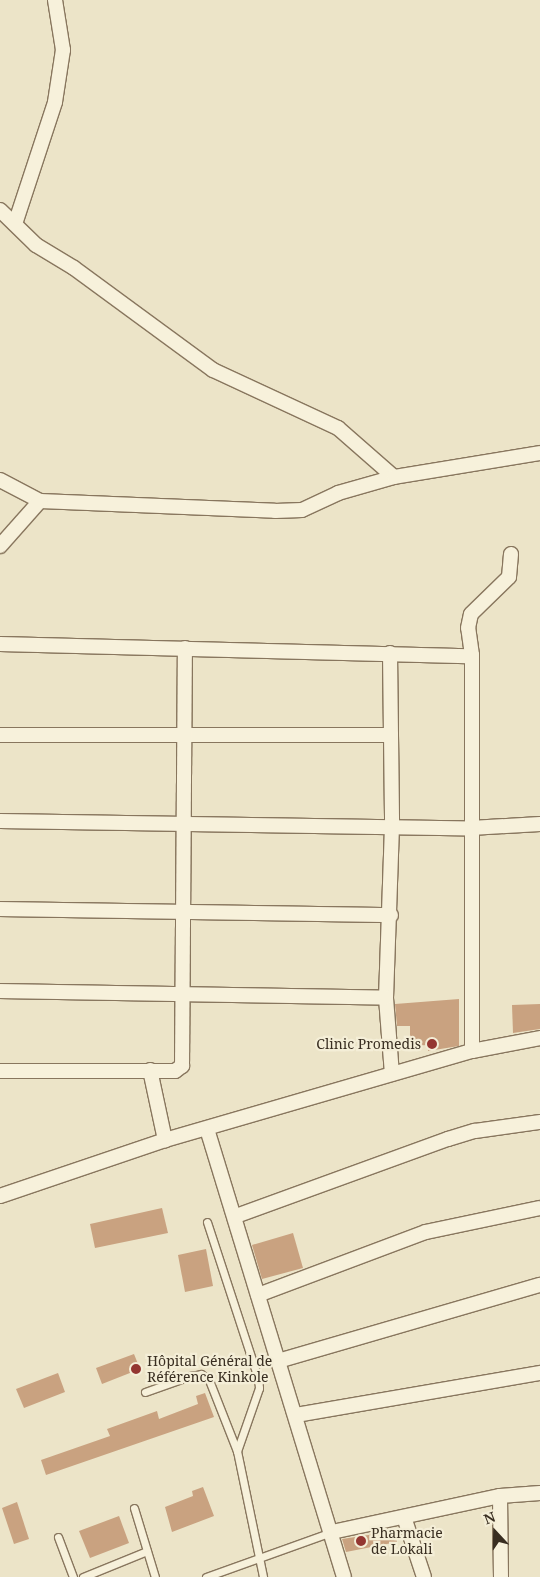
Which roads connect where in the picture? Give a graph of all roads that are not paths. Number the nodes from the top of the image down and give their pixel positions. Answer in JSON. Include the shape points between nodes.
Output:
{"nodes":[{"id":1,"x":55,"y":0,"type":"edge"},
{"id":2,"x":0,"y":210,"type":"edge"},
{"id":3,"x":15,"y":224,"type":"junction"},
{"id":4,"x":540,"y":453,"type":"edge"},
{"id":5,"x":394,"y":477,"type":"junction"},
{"id":6,"x":0,"y":480,"type":"edge"},
{"id":7,"x":40,"y":501,"type":"junction"},
{"id":8,"x":0,"y":546,"type":"edge"},
{"id":9,"x":511,"y":554,"type":"dead end"},
{"id":10,"x":0,"y":644,"type":"edge"},
{"id":11,"x":185,"y":648,"type":"junction"},
{"id":12,"x":390,"y":653,"type":"junction"},
{"id":13,"x":472,"y":655,"type":"junction"},
{"id":14,"x":0,"y":735,"type":"edge"},
{"id":15,"x":391,"y":735,"type":"junction"},
{"id":16,"x":184,"y":736,"type":"junction"},
{"id":17,"x":0,"y":821,"type":"edge"},
{"id":18,"x":540,"y":824,"type":"edge"},
{"id":19,"x":392,"y":826,"type":"junction"},
{"id":20,"x":185,"y":827,"type":"junction"},
{"id":21,"x":471,"y":828,"type":"junction"},
{"id":22,"x":0,"y":909,"type":"edge"},
{"id":23,"x":184,"y":912,"type":"junction"},
{"id":24,"x":390,"y":915,"type":"junction"},
{"id":25,"x":0,"y":991,"type":"edge"},
{"id":26,"x":184,"y":995,"type":"junction"},
{"id":27,"x":386,"y":998,"type":"junction"},
{"id":28,"x":540,"y":1038,"type":"edge"},
{"id":29,"x":472,"y":1051,"type":"junction"},
{"id":30,"x":150,"y":1070,"type":"junction"},
{"id":31,"x":0,"y":1071,"type":"edge"},
{"id":32,"x":392,"y":1074,"type":"junction"},
{"id":33,"x":540,"y":1122,"type":"edge"},
{"id":34,"x":207,"y":1129,"type":"junction"},
{"id":35,"x":165,"y":1140,"type":"junction"},
{"id":36,"x":0,"y":1196,"type":"edge"},
{"id":37,"x":540,"y":1208,"type":"edge"},
{"id":38,"x":236,"y":1216,"type":"junction"},
{"id":39,"x":207,"y":1222,"type":"dead end"},
{"id":40,"x":540,"y":1285,"type":"edge"},
{"id":41,"x":258,"y":1294,"type":"junction"},
{"id":42,"x":278,"y":1361,"type":"junction"},
{"id":43,"x":540,"y":1373,"type":"edge"},
{"id":44,"x":145,"y":1392,"type":"dead end"},
{"id":45,"x":296,"y":1415,"type":"junction"},
{"id":46,"x":237,"y":1451,"type":"junction"},
{"id":47,"x":540,"y":1493,"type":"edge"},
{"id":48,"x":500,"y":1496,"type":"junction"},
{"id":49,"x":134,"y":1508,"type":"dead end"},
{"id":50,"x":404,"y":1517,"type":"junction"},
{"id":51,"x":332,"y":1532,"type":"junction"},
{"id":52,"x":58,"y":1536,"type":"dead end"},
{"id":53,"x":147,"y":1551,"type":"junction"},
{"id":54,"x":257,"y":1560,"type":"junction"},
{"id":55,"x":73,"y":1577,"type":"edge"},
{"id":56,"x":83,"y":1577,"type":"edge"},
{"id":57,"x":155,"y":1577,"type":"edge"},
{"id":58,"x":206,"y":1577,"type":"edge"},
{"id":59,"x":263,"y":1577,"type":"edge"},
{"id":60,"x":344,"y":1577,"type":"edge"},
{"id":61,"x":424,"y":1577,"type":"edge"},
{"id":62,"x":501,"y":1577,"type":"edge"}],
"edges":[{"from":1,"to":3,"type":"street","via":[[62,50],[55,102]]},
{"from":2,"to":3,"type":"street"},
{"from":3,"to":5,"type":"street","via":[[36,245],[74,268],[213,370],[338,428]]},
{"from":4,"to":5,"type":"street"},
{"from":5,"to":7,"type":"street","via":[[338,493],[302,510]]},
{"from":6,"to":7,"type":"street"},
{"from":7,"to":8,"type":"street"},
{"from":9,"to":13,"type":"street","via":[[510,577],[471,614],[468,628]]},
{"from":10,"to":11,"type":"street"},
{"from":11,"to":12,"type":"street"},
{"from":11,"to":16,"type":"street"},
{"from":12,"to":13,"type":"street"},
{"from":12,"to":15,"type":"street"},
{"from":13,"to":21,"type":"street"},
{"from":14,"to":16,"type":"street"},
{"from":15,"to":16,"type":"street"},
{"from":15,"to":19,"type":"street"},
{"from":16,"to":20,"type":"street"},
{"from":17,"to":20,"type":"street"},
{"from":18,"to":21,"type":"street"},
{"from":19,"to":20,"type":"street"},
{"from":19,"to":21,"type":"street"},
{"from":19,"to":24,"type":"street"},
{"from":20,"to":23,"type":"street"},
{"from":21,"to":29,"type":"street"},
{"from":22,"to":23,"type":"street"},
{"from":23,"to":24,"type":"street"},
{"from":23,"to":26,"type":"street"},
{"from":24,"to":27,"type":"street"},
{"from":25,"to":26,"type":"street"},
{"from":26,"to":27,"type":"street"},
{"from":26,"to":30,"type":"street","via":[[182,1066],[175,1071]]},
{"from":27,"to":32,"type":"street"},
{"from":28,"to":29,"type":"street"},
{"from":29,"to":32,"type":"street"},
{"from":30,"to":31,"type":"street"},
{"from":30,"to":35,"type":"street"},
{"from":32,"to":34,"type":"street"},
{"from":33,"to":38,"type":"street","via":[[448,1139]]},
{"from":34,"to":35,"type":"street"},
{"from":34,"to":38,"type":"street"},
{"from":35,"to":36,"type":"street"},
{"from":37,"to":41,"type":"street","via":[[426,1232]]},
{"from":38,"to":41,"type":"street"},
{"from":39,"to":46,"type":"lane","via":[[258,1378],[259,1388]]},
{"from":40,"to":42,"type":"street"},
{"from":41,"to":42,"type":"street"},
{"from":42,"to":45,"type":"street"},
{"from":43,"to":45,"type":"street"},
{"from":44,"to":46,"type":"lane","via":[[201,1374],[214,1387]]},
{"from":45,"to":51,"type":"street"},
{"from":46,"to":54,"type":"lane"},
{"from":47,"to":48,"type":"street"},
{"from":48,"to":50,"type":"street"},
{"from":48,"to":62,"type":"street"},
{"from":49,"to":53,"type":"lane"},
{"from":50,"to":51,"type":"street"},
{"from":50,"to":61,"type":"street"},
{"from":51,"to":54,"type":"lane"},
{"from":51,"to":60,"type":"street"},
{"from":52,"to":55,"type":"lane"},
{"from":53,"to":56,"type":"lane"},
{"from":53,"to":57,"type":"lane"},
{"from":54,"to":58,"type":"lane"},
{"from":54,"to":59,"type":"lane"}]}
